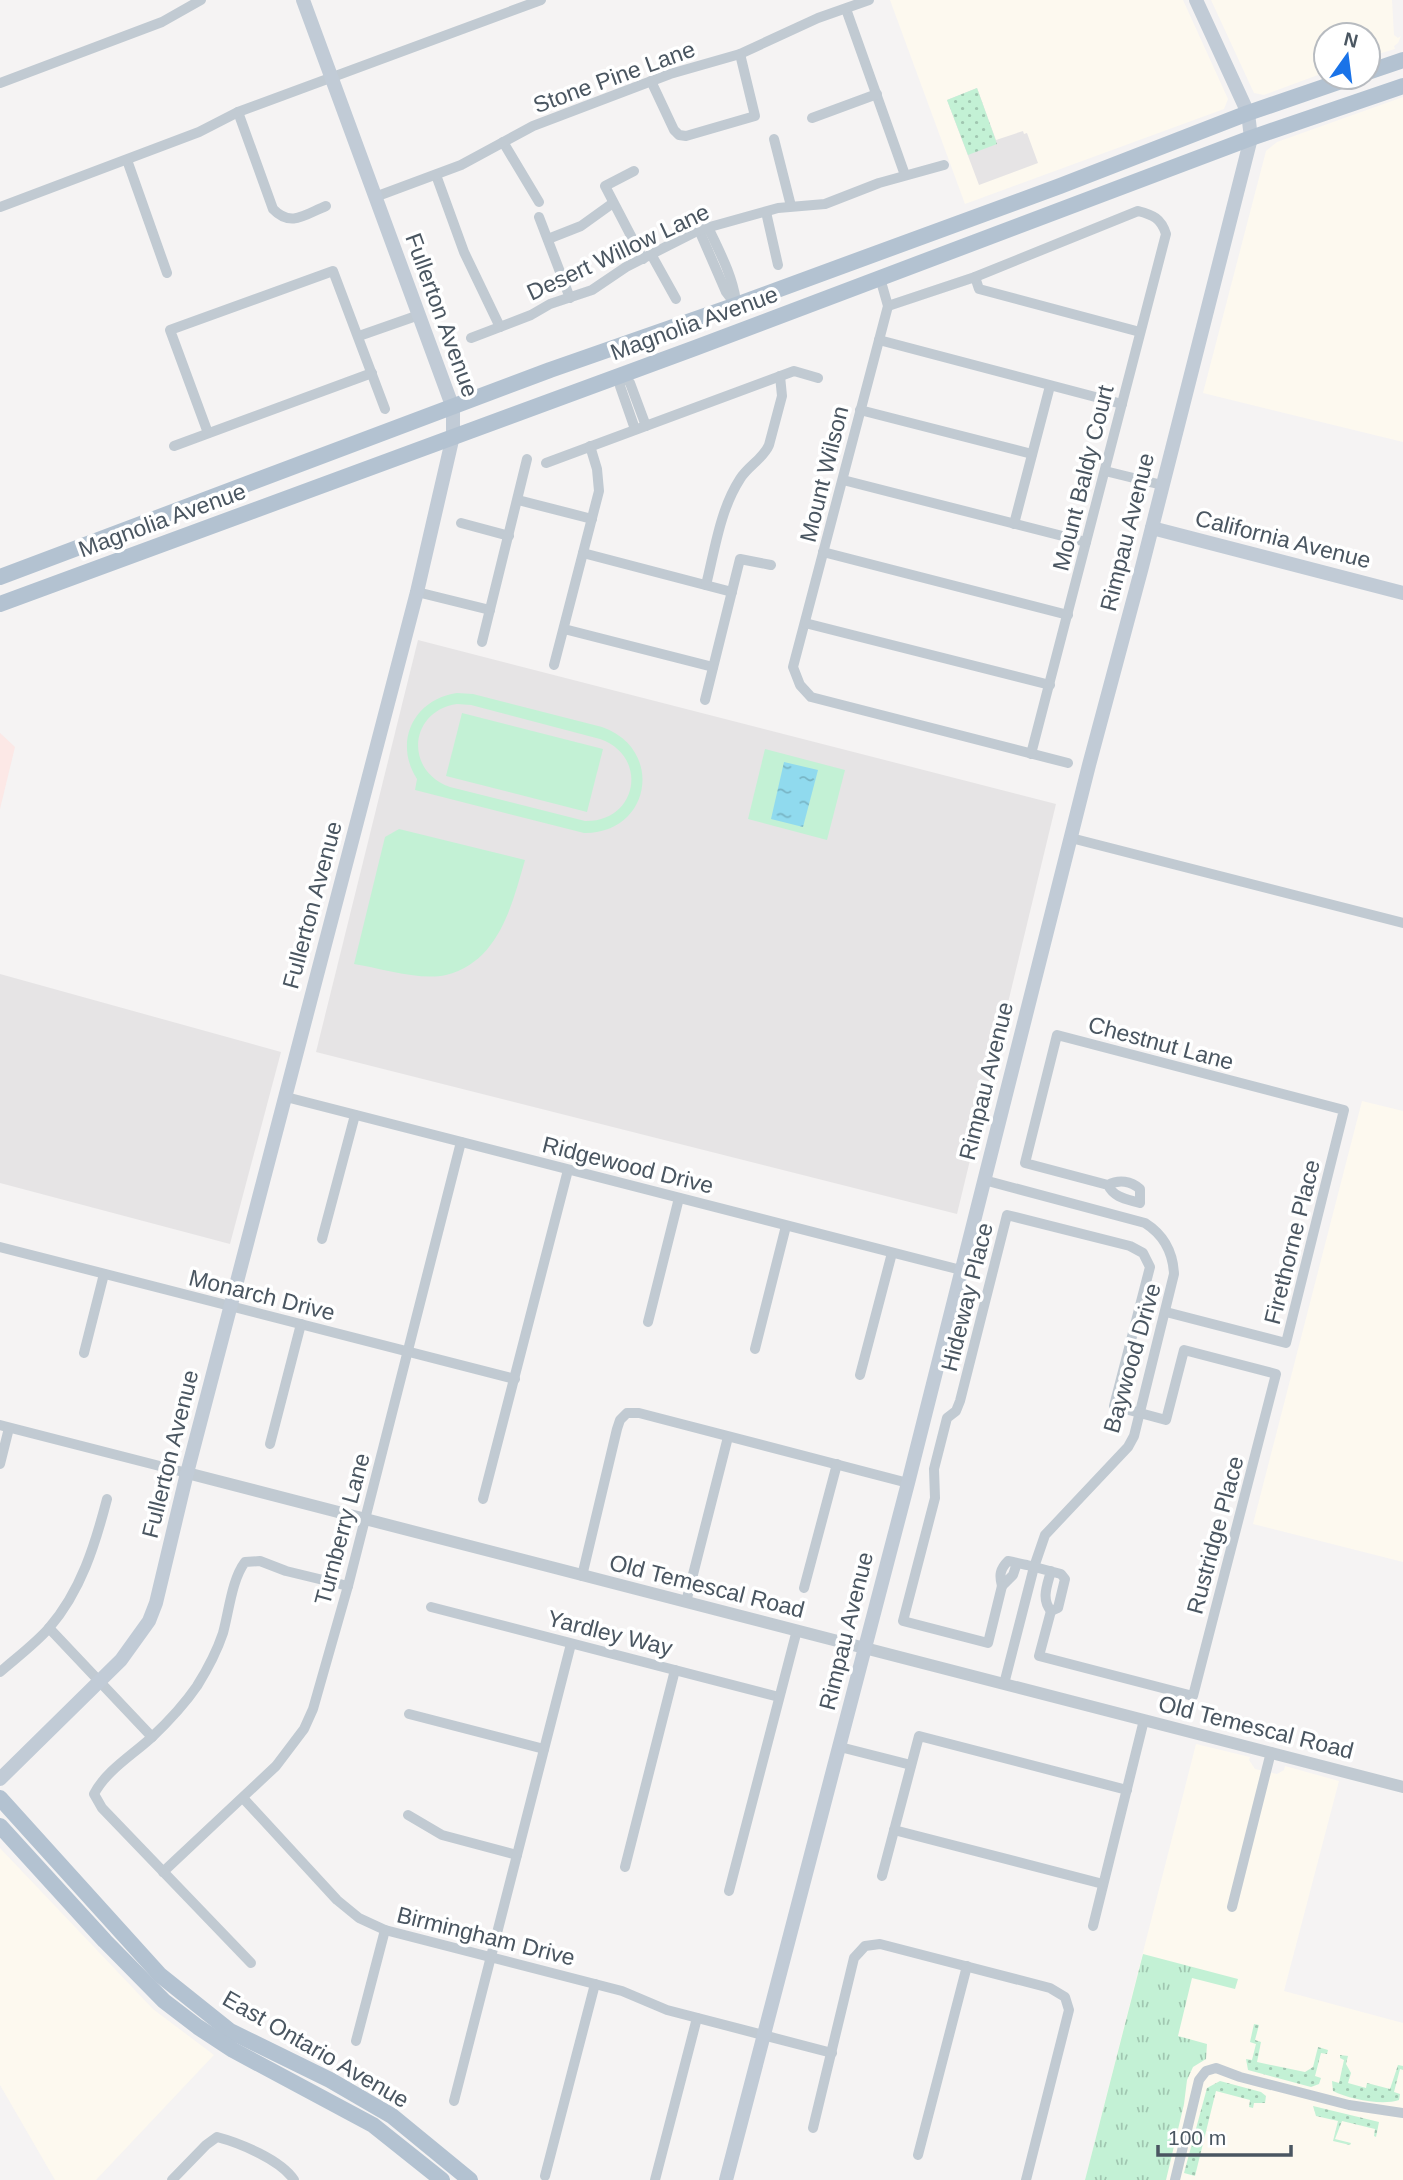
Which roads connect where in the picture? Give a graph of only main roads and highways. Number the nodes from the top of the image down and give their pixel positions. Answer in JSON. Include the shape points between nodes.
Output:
{"nodes":[{"id":1,"x":303,"y":0,"type":"edge"},
{"id":2,"x":1196,"y":0,"type":"edge"},
{"id":3,"x":1403,"y":60,"type":"edge"},
{"id":4,"x":1382,"y":67,"type":"edge"},
{"id":5,"x":1403,"y":86,"type":"edge"},
{"id":6,"x":1312,"y":91,"type":"edge"},
{"id":7,"x":1248,"y":113,"type":"junction"},
{"id":8,"x":1251,"y":138,"type":"junction"},
{"id":9,"x":1068,"y":183,"type":"junction"},
{"id":10,"x":1079,"y":205,"type":"junction"},
{"id":11,"x":736,"y":305,"type":"junction"},
{"id":12,"x":746,"y":329,"type":"junction"},
{"id":13,"x":612,"y":349,"type":"junction"},
{"id":14,"x":621,"y":373,"type":"junction"},
{"id":15,"x":453,"y":408,"type":"junction"},
{"id":16,"x":453,"y":436,"type":"junction"},
{"id":17,"x":278,"y":474,"type":"junction"},
{"id":18,"x":286,"y":498,"type":"junction"},
{"id":19,"x":1152,"y":528,"type":"junction"},
{"id":20,"x":0,"y":577,"type":"edge"},
{"id":21,"x":1403,"y":593,"type":"edge"},
{"id":22,"x":0,"y":604,"type":"edge"},
{"id":23,"x":0,"y":1779,"type":"edge"},
{"id":24,"x":0,"y":1798,"type":"edge"},
{"id":25,"x":0,"y":1825,"type":"edge"},
{"id":26,"x":142,"y":1979,"type":"junction"},
{"id":27,"x":230,"y":2031,"type":"junction"},
{"id":28,"x":442,"y":2180,"type":"edge"},
{"id":29,"x":470,"y":2180,"type":"edge"},
{"id":30,"x":726,"y":2180,"type":"edge"}],
"edges":[{"from":1,"to":15,"type":"main road","name":"Fullerton Avenue"},
{"from":2,"to":7,"type":"main road","name":"Rimpau Avenue"},
{"from":3,"to":4,"type":"main road"},
{"from":5,"to":8,"type":"main road","name":"Magnolia Avenue"},
{"from":6,"to":7,"type":"main road","name":"Magnolia Avenue"},
{"from":7,"to":8,"type":"main road","name":"Rimpau Avenue"},
{"from":7,"to":9,"type":"main road","name":"Magnolia Avenue"},
{"from":8,"to":10,"type":"main road","name":"Magnolia Avenue"},
{"from":8,"to":19,"type":"main road","name":"Rimpau Avenue"},
{"from":9,"to":10,"type":"main road"},
{"from":9,"to":11,"type":"main road","name":"Magnolia Avenue"},
{"from":10,"to":12,"type":"main road","name":"Magnolia Avenue"},
{"from":11,"to":12,"type":"main road"},
{"from":11,"to":13,"type":"main road","name":"Magnolia Avenue"},
{"from":12,"to":14,"type":"main road","name":"Magnolia Avenue"},
{"from":13,"to":14,"type":"main road"},
{"from":13,"to":15,"type":"main road","name":"Magnolia Avenue"},
{"from":14,"to":16,"type":"main road","name":"Magnolia Avenue"},
{"from":15,"to":16,"type":"main road","name":"Fullerton Avenue"},
{"from":15,"to":17,"type":"main road","name":"Magnolia Avenue"},
{"from":16,"to":18,"type":"main road","name":"Magnolia Avenue"},
{"from":16,"to":23,"type":"main road","name":"Fullerton Avenue","via":[[417,592],[156,1603],[138,1639],[101,1682]]},
{"from":17,"to":18,"type":"main road"},
{"from":17,"to":20,"type":"main road","name":"Magnolia Avenue"},
{"from":18,"to":22,"type":"main road","name":"Magnolia Avenue"},
{"from":19,"to":21,"type":"main road","name":"California Avenue"},
{"from":19,"to":30,"type":"main road","name":"Rimpau Avenue"},
{"from":24,"to":27,"type":"main road","name":"East Ontario Avenue","via":[[160,1975]]},
{"from":25,"to":26,"type":"main road","name":"East Ontario Avenue"},
{"from":26,"to":27,"type":"main road","via":[[151,1976]]},
{"from":26,"to":28,"type":"main road","name":"East Ontario Avenue","via":[[198,2027],[373,2125]]},
{"from":27,"to":29,"type":"main road","name":"East Ontario Avenue","via":[[391,2116]]}]}
